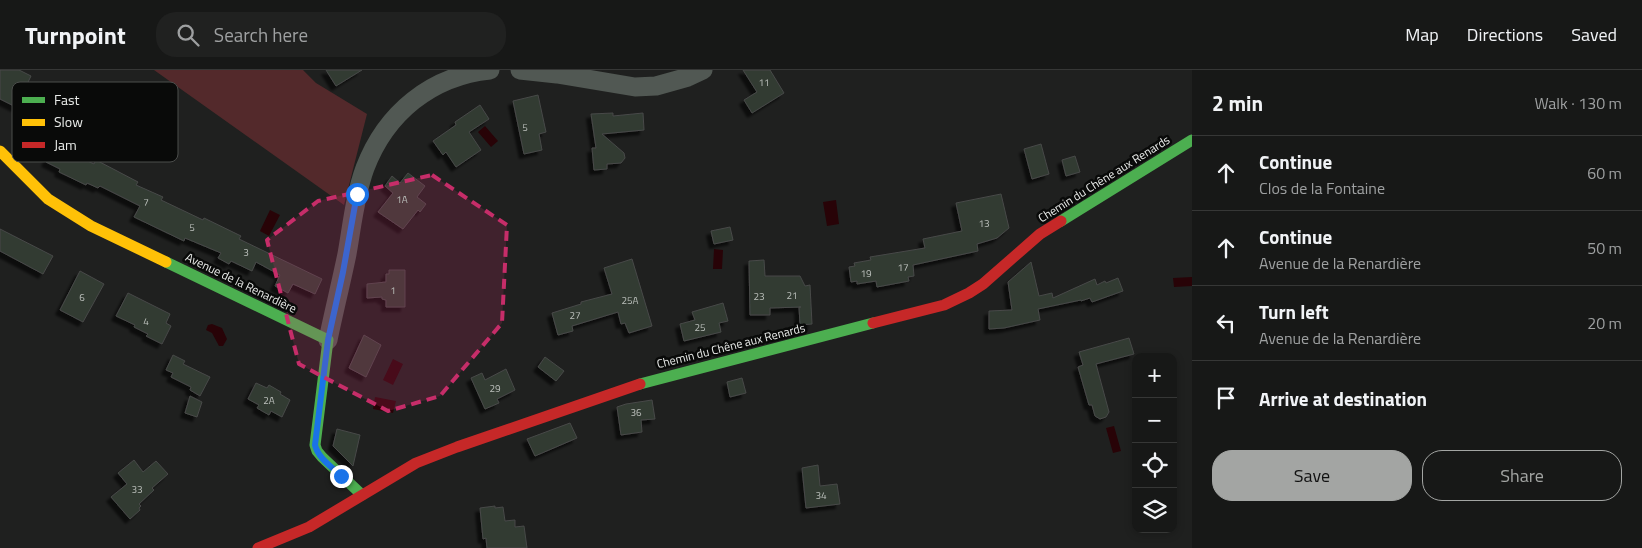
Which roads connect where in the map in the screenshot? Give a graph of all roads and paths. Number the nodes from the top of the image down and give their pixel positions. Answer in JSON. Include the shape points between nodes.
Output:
{"nodes":[{"id":1,"x":490,"y":70,"type":"edge"},
{"id":2,"x":520,"y":70,"type":"edge"},
{"id":3,"x":703,"y":70,"type":"edge"},
{"id":4,"x":1192,"y":140,"type":"edge"},
{"id":5,"x":0,"y":151,"type":"edge"},
{"id":6,"x":328,"y":340,"type":"junction"},
{"id":7,"x":362,"y":495,"type":"junction"},
{"id":8,"x":258,"y":548,"type":"edge"}],
"edges":[{"from":1,"to":6,"type":"street","via":[[457,75],[422,94],[391,121],[376,145],[357,194]]},
{"from":2,"to":3,"type":"street","via":[[635,87],[656,86]]},
{"from":4,"to":7,"type":"street","name":"Chemin du Chêne aux Renards","via":[[1040,234],[983,284],[944,305],[631,386],[416,462]]},
{"from":5,"to":6,"type":"street","name":"Avenue de la Renardière","via":[[48,198],[92,226]]},
{"from":6,"to":7,"type":"street","via":[[315,445],[322,458]]},
{"from":7,"to":8,"type":"street","name":"Chemin du Chêne aux Renards","via":[[309,527]]}]}
